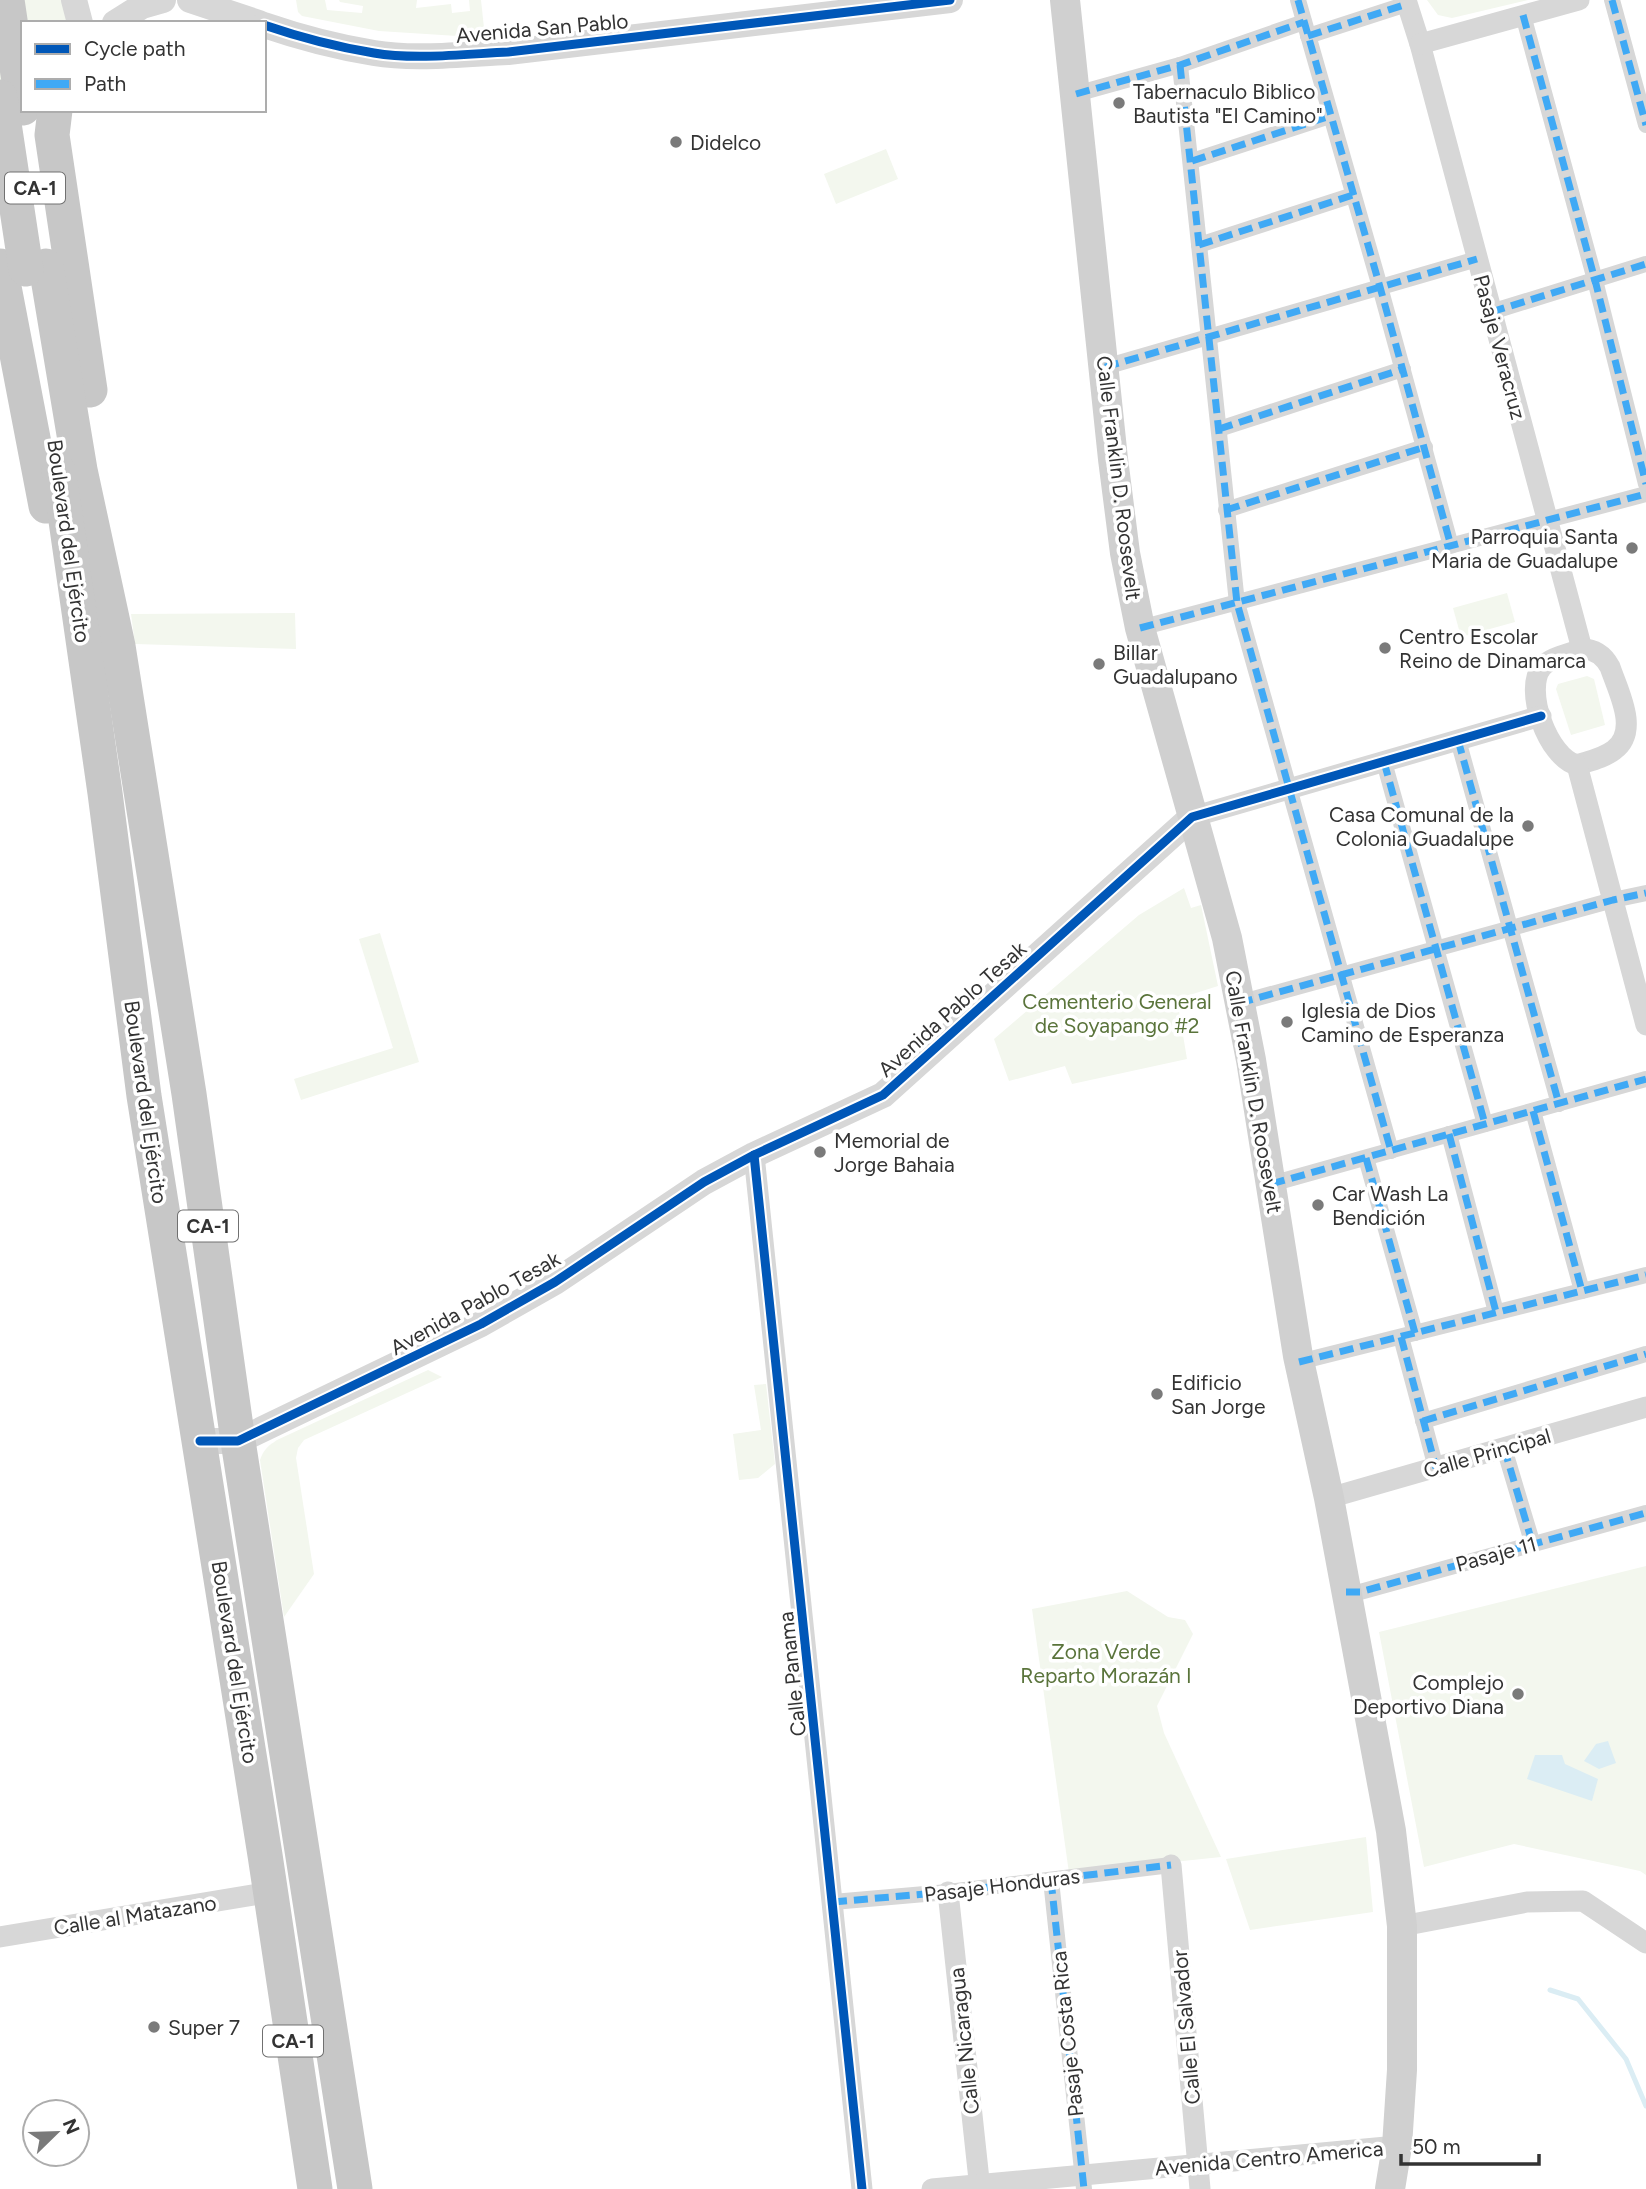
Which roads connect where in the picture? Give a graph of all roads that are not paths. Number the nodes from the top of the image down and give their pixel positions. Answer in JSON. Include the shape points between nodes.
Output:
{"nodes":[{"id":1,"x":7,"y":0,"type":"edge"},
{"id":2,"x":74,"y":0,"type":"edge"},
{"id":3,"x":163,"y":0,"type":"edge"},
{"id":4,"x":190,"y":0,"type":"edge"},
{"id":5,"x":950,"y":0,"type":"edge"},
{"id":6,"x":1065,"y":0,"type":"edge"},
{"id":7,"x":1298,"y":0,"type":"edge"},
{"id":8,"x":1579,"y":0,"type":"edge"},
{"id":9,"x":1612,"y":0,"type":"edge"},
{"id":10,"x":1406,"y":2,"type":"edge"},
{"id":11,"x":1523,"y":15,"type":"junction"},
{"id":12,"x":79,"y":21,"type":"edge"},
{"id":13,"x":118,"y":21,"type":"edge"},
{"id":14,"x":253,"y":21,"type":"edge"},
{"id":15,"x":266,"y":25,"type":"edge"},
{"id":16,"x":1306,"y":29,"type":"junction"},
{"id":17,"x":1420,"y":44,"type":"junction"},
{"id":18,"x":1180,"y":65,"type":"junction"},
{"id":19,"x":21,"y":90,"type":"edge"},
{"id":20,"x":1076,"y":94,"type":"junction"},
{"id":21,"x":0,"y":97,"type":"edge"},
{"id":22,"x":21,"y":110,"type":"edge"},
{"id":23,"x":24,"y":112,"type":"edge"},
{"id":24,"x":55,"y":112,"type":"edge"},
{"id":25,"x":0,"y":114,"type":"edge"},
{"id":26,"x":1330,"y":116,"type":"junction"},
{"id":27,"x":1646,"y":125,"type":"edge"},
{"id":28,"x":1192,"y":161,"type":"junction"},
{"id":29,"x":1353,"y":195,"type":"junction"},
{"id":30,"x":1199,"y":245,"type":"junction"},
{"id":31,"x":1477,"y":259,"type":"junction"},
{"id":32,"x":1646,"y":264,"type":"edge"},
{"id":33,"x":24,"y":267,"type":"edge"},
{"id":34,"x":1595,"y":280,"type":"junction"},
{"id":35,"x":1380,"y":287,"type":"junction"},
{"id":36,"x":1491,"y":312,"type":"junction"},
{"id":37,"x":1209,"y":337,"type":"junction"},
{"id":38,"x":1105,"y":367,"type":"junction"},
{"id":39,"x":1403,"y":369,"type":"junction"},
{"id":40,"x":1219,"y":429,"type":"junction"},
{"id":41,"x":1424,"y":447,"type":"junction"},
{"id":42,"x":1646,"y":484,"type":"edge"},
{"id":43,"x":1646,"y":494,"type":"edge"},
{"id":44,"x":1226,"y":510,"type":"junction"},
{"id":45,"x":1547,"y":521,"type":"junction"},
{"id":46,"x":1451,"y":546,"type":"junction"},
{"id":47,"x":1237,"y":603,"type":"junction"},
{"id":48,"x":1140,"y":628,"type":"junction"},
{"id":49,"x":118,"y":646,"type":"junction"},
{"id":50,"x":1582,"y":649,"type":"junction"},
{"id":51,"x":1541,"y":716,"type":"junction"},
{"id":52,"x":1458,"y":740,"type":"junction"},
{"id":53,"x":1384,"y":762,"type":"junction"},
{"id":54,"x":1577,"y":765,"type":"junction"},
{"id":55,"x":1289,"y":789,"type":"junction"},
{"id":56,"x":1192,"y":817,"type":"junction"},
{"id":57,"x":1646,"y":893,"type":"edge"},
{"id":58,"x":1613,"y":900,"type":"junction"},
{"id":59,"x":1511,"y":928,"type":"junction"},
{"id":60,"x":1436,"y":948,"type":"junction"},
{"id":61,"x":1342,"y":974,"type":"junction"},
{"id":62,"x":1239,"y":1003,"type":"junction"},
{"id":63,"x":1646,"y":1025,"type":"edge"},
{"id":64,"x":1646,"y":1079,"type":"edge"},
{"id":65,"x":189,"y":1094,"type":"junction"},
{"id":66,"x":144,"y":1096,"type":"junction"},
{"id":67,"x":1559,"y":1104,"type":"junction"},
{"id":68,"x":1533,"y":1111,"type":"junction"},
{"id":69,"x":1485,"y":1124,"type":"junction"},
{"id":70,"x":1449,"y":1134,"type":"junction"},
{"id":71,"x":197,"y":1147,"type":"junction"},
{"id":72,"x":1391,"y":1151,"type":"junction"},
{"id":73,"x":153,"y":1153,"type":"junction"},
{"id":74,"x":754,"y":1155,"type":"junction"},
{"id":75,"x":1366,"y":1157,"type":"junction"},
{"id":76,"x":1271,"y":1184,"type":"junction"},
{"id":77,"x":1646,"y":1275,"type":"edge"},
{"id":78,"x":1583,"y":1291,"type":"junction"},
{"id":79,"x":1496,"y":1312,"type":"junction"},
{"id":80,"x":1408,"y":1335,"type":"junction"},
{"id":81,"x":1646,"y":1354,"type":"edge"},
{"id":82,"x":1299,"y":1362,"type":"junction"},
{"id":83,"x":1646,"y":1407,"type":"edge"},
{"id":84,"x":1423,"y":1421,"type":"junction"},
{"id":85,"x":200,"y":1441,"type":"junction"},
{"id":86,"x":238,"y":1441,"type":"junction"},
{"id":87,"x":1504,"y":1448,"type":"junction"},
{"id":88,"x":1436,"y":1468,"type":"junction"},
{"id":89,"x":1329,"y":1498,"type":"junction"},
{"id":90,"x":1646,"y":1513,"type":"edge"},
{"id":91,"x":1533,"y":1545,"type":"junction"},
{"id":92,"x":1346,"y":1592,"type":"junction"},
{"id":93,"x":1171,"y":1865,"type":"joint"},
{"id":94,"x":1051,"y":1880,"type":"junction"},
{"id":95,"x":271,"y":1892,"type":"junction"},
{"id":96,"x":948,"y":1892,"type":"junction"},
{"id":97,"x":833,"y":1902,"type":"junction"},
{"id":98,"x":1402,"y":1926,"type":"junction"},
{"id":99,"x":0,"y":1937,"type":"edge"},
{"id":100,"x":1646,"y":1943,"type":"edge"},
{"id":101,"x":1397,"y":2146,"type":"junction"},
{"id":102,"x":1198,"y":2165,"type":"junction"},
{"id":103,"x":1084,"y":2182,"type":"edge"},
{"id":104,"x":980,"y":2187,"type":"edge"},
{"id":105,"x":315,"y":2189,"type":"edge"},
{"id":106,"x":340,"y":2189,"type":"edge"},
{"id":107,"x":355,"y":2189,"type":"edge"},
{"id":108,"x":862,"y":2189,"type":"edge"},
{"id":109,"x":932,"y":2189,"type":"edge"},
{"id":110,"x":1200,"y":2189,"type":"edge"},
{"id":111,"x":1390,"y":2189,"type":"edge"}],
"edges":[{"from":1,"to":19,"type":"highway","name":"Boulevard del Ejército","number":"CA-1"},
{"from":2,"to":12,"type":"street"},
{"from":3,"to":13,"type":"street"},
{"from":4,"to":14,"type":"street"},
{"from":5,"to":15,"type":"street","name":"Avenida San Pablo","via":[[508,52],[447,55],[376,54]]},
{"from":6,"to":20,"type":"main road","name":"Calle Franklin D. Roosevelt"},
{"from":7,"to":16,"type":"street"},
{"from":8,"to":11,"type":"street"},
{"from":9,"to":27,"type":"street"},
{"from":10,"to":16,"type":"street"},
{"from":10,"to":17,"type":"street","name":"Pasaje Veracruz"},
{"from":11,"to":17,"type":"street"},
{"from":11,"to":34,"type":"street"},
{"from":16,"to":18,"type":"street"},
{"from":16,"to":26,"type":"street"},
{"from":17,"to":31,"type":"street","name":"Pasaje Veracruz"},
{"from":18,"to":20,"type":"street"},
{"from":18,"to":28,"type":"street"},
{"from":20,"to":38,"type":"main road","name":"Calle Franklin D. Roosevelt"},
{"from":21,"to":33,"type":"highway","name":"Boulevard del Ejército","number":"CA-1","bridge":true},
{"from":22,"to":25,"type":"street"},
{"from":23,"to":33,"type":"highway","name":"Boulevard del Ejército","number":"CA-1"},
{"from":24,"to":49,"type":"highway","via":[[52,135],[122,610]]},
{"from":26,"to":28,"type":"street"},
{"from":26,"to":29,"type":"street"},
{"from":28,"to":30,"type":"street"},
{"from":29,"to":30,"type":"street"},
{"from":29,"to":35,"type":"street"},
{"from":30,"to":37,"type":"street"},
{"from":31,"to":35,"type":"street"},
{"from":31,"to":36,"type":"street","name":"Pasaje Veracruz"},
{"from":32,"to":34,"type":"street"},
{"from":33,"to":49,"type":"highway","name":"Boulevard del Ejército","number":"CA-1","via":[[80,470]]},
{"from":33,"to":66,"type":"highway","name":"Boulevard del Ejército","number":"CA-1","via":[[95,722]]},
{"from":34,"to":36,"type":"street"},
{"from":34,"to":42,"type":"street"},
{"from":35,"to":37,"type":"street"},
{"from":35,"to":39,"type":"street"},
{"from":36,"to":45,"type":"street","name":"Pasaje Veracruz"},
{"from":37,"to":38,"type":"street"},
{"from":37,"to":40,"type":"street"},
{"from":38,"to":48,"type":"main road","name":"Calle Franklin D. Roosevelt","via":[[1125,554]]},
{"from":39,"to":40,"type":"street"},
{"from":39,"to":41,"type":"street"},
{"from":40,"to":44,"type":"street"},
{"from":41,"to":44,"type":"street"},
{"from":41,"to":46,"type":"street"},
{"from":43,"to":45,"type":"street"},
{"from":44,"to":47,"type":"street"},
{"from":45,"to":46,"type":"street"},
{"from":45,"to":50,"type":"street","name":"Pasaje Veracruz"},
{"from":46,"to":47,"type":"street"},
{"from":47,"to":48,"type":"street"},
{"from":47,"to":55,"type":"street"},
{"from":48,"to":56,"type":"main road","name":"Calle Franklin D. Roosevelt"},
{"from":49,"to":65,"type":"highway","name":"Boulevard del Ejército","number":"CA-1"},
{"from":50,"to":51,"type":"street","via":[[1542,667],[1534,689]]},
{"from":50,"to":54,"type":"street","via":[[1598,653],[1610,667],[1627,721],[1625,738],[1612,752]]},
{"from":51,"to":52,"type":"street","name":"Avenida Pablo Tesak"},
{"from":51,"to":54,"type":"street","via":[[1555,751]]},
{"from":52,"to":53,"type":"street","name":"Avenida Pablo Tesak"},
{"from":52,"to":59,"type":"street"},
{"from":53,"to":55,"type":"street","name":"Avenida Pablo Tesak"},
{"from":53,"to":60,"type":"street"},
{"from":54,"to":58,"type":"street"},
{"from":55,"to":56,"type":"street","name":"Avenida Pablo Tesak"},
{"from":55,"to":61,"type":"street"},
{"from":56,"to":62,"type":"main road","name":"Calle Franklin D. Roosevelt","via":[[1227,938]]},
{"from":56,"to":74,"type":"street","name":"Avenida Pablo Tesak","via":[[883,1095]]},
{"from":57,"to":58,"type":"street"},
{"from":58,"to":59,"type":"street"},
{"from":58,"to":63,"type":"street"},
{"from":59,"to":60,"type":"street"},
{"from":59,"to":67,"type":"street"},
{"from":60,"to":61,"type":"street"},
{"from":60,"to":69,"type":"street"},
{"from":61,"to":62,"type":"street"},
{"from":61,"to":72,"type":"street"},
{"from":62,"to":76,"type":"main road","name":"Calle Franklin D. Roosevelt"},
{"from":64,"to":67,"type":"street"},
{"from":65,"to":66,"type":"highway","via":[[180,1114],[170,1118],[159,1115]]},
{"from":65,"to":71,"type":"highway","name":"Boulevard del Ejército","number":"CA-1"},
{"from":66,"to":73,"type":"highway","name":"Boulevard del Ejército","number":"CA-1"},
{"from":67,"to":68,"type":"street"},
{"from":68,"to":69,"type":"street"},
{"from":68,"to":78,"type":"street"},
{"from":69,"to":70,"type":"street"},
{"from":70,"to":72,"type":"street"},
{"from":70,"to":79,"type":"street"},
{"from":71,"to":73,"type":"highway","via":[[186,1131],[174,1129],[161,1135]]},
{"from":71,"to":86,"type":"highway","name":"Boulevard del Ejército","number":"CA-1"},
{"from":72,"to":75,"type":"street"},
{"from":73,"to":85,"type":"highway","name":"Boulevard del Ejército","number":"CA-1"},
{"from":74,"to":86,"type":"street","name":"Avenida Pablo Tesak","via":[[481,1324]]},
{"from":74,"to":97,"type":"street","name":"Calle Panama"},
{"from":75,"to":76,"type":"street"},
{"from":75,"to":80,"type":"street"},
{"from":76,"to":82,"type":"main road","name":"Calle Franklin D. Roosevelt"},
{"from":77,"to":78,"type":"street"},
{"from":78,"to":79,"type":"street"},
{"from":79,"to":80,"type":"street"},
{"from":80,"to":82,"type":"street"},
{"from":80,"to":84,"type":"street"},
{"from":81,"to":84,"type":"street"},
{"from":82,"to":89,"type":"main road","name":"Calle Franklin D. Roosevelt"},
{"from":83,"to":87,"type":"street","name":"Calle Principal"},
{"from":84,"to":88,"type":"street"},
{"from":85,"to":86,"type":"street","name":"Avenida Pablo Tesak"},
{"from":85,"to":95,"type":"highway","name":"Boulevard del Ejército","number":"CA-1"},
{"from":86,"to":107,"type":"highway","name":"Boulevard del Ejército","number":"CA-1"},
{"from":87,"to":88,"type":"street","name":"Calle Principal"},
{"from":87,"to":91,"type":"street"},
{"from":88,"to":89,"type":"street","name":"Calle Principal"},
{"from":89,"to":92,"type":"main road","name":"Calle Franklin D. Roosevelt"},
{"from":90,"to":91,"type":"street","name":"Pasaje 11"},
{"from":91,"to":92,"type":"street","name":"Pasaje 11"},
{"from":92,"to":98,"type":"main road","name":"Calle Franklin D. Roosevelt","via":[[1385,1794]]},
{"from":93,"to":94,"type":"street","name":"Pasaje Honduras"},
{"from":93,"to":102,"type":"street","name":"Calle El Salvador"},
{"from":94,"to":96,"type":"street","name":"Pasaje Honduras"},
{"from":94,"to":103,"type":"street","name":"Pasaje Costa Rica"},
{"from":95,"to":99,"type":"street","name":"Calle al Matazano"},
{"from":95,"to":105,"type":"highway","name":"Boulevard del Ejército","number":"CA-1"},
{"from":95,"to":106,"type":"highway","via":[[290,1899],[299,1917]]},
{"from":96,"to":97,"type":"street","name":"Pasaje Honduras"},
{"from":96,"to":104,"type":"street","name":"Calle Nicaragua"},
{"from":97,"to":108,"type":"street","name":"Calle Panama"},
{"from":98,"to":100,"type":"street","via":[[1527,1902],[1583,1901]]},
{"from":98,"to":101,"type":"main road","name":"Calle Franklin D. Roosevelt"},
{"from":101,"to":102,"type":"street","name":"Avenida Centro America"},
{"from":101,"to":111,"type":"main road","name":"Calle Franklin D. Roosevelt"},
{"from":102,"to":103,"type":"street","name":"Avenida Centro America"},
{"from":102,"to":110,"type":"street","name":"Calle El Salvador"},
{"from":103,"to":104,"type":"street","name":"Avenida Centro America"},
{"from":104,"to":109,"type":"street","name":"Avenida Centro America"}]}
